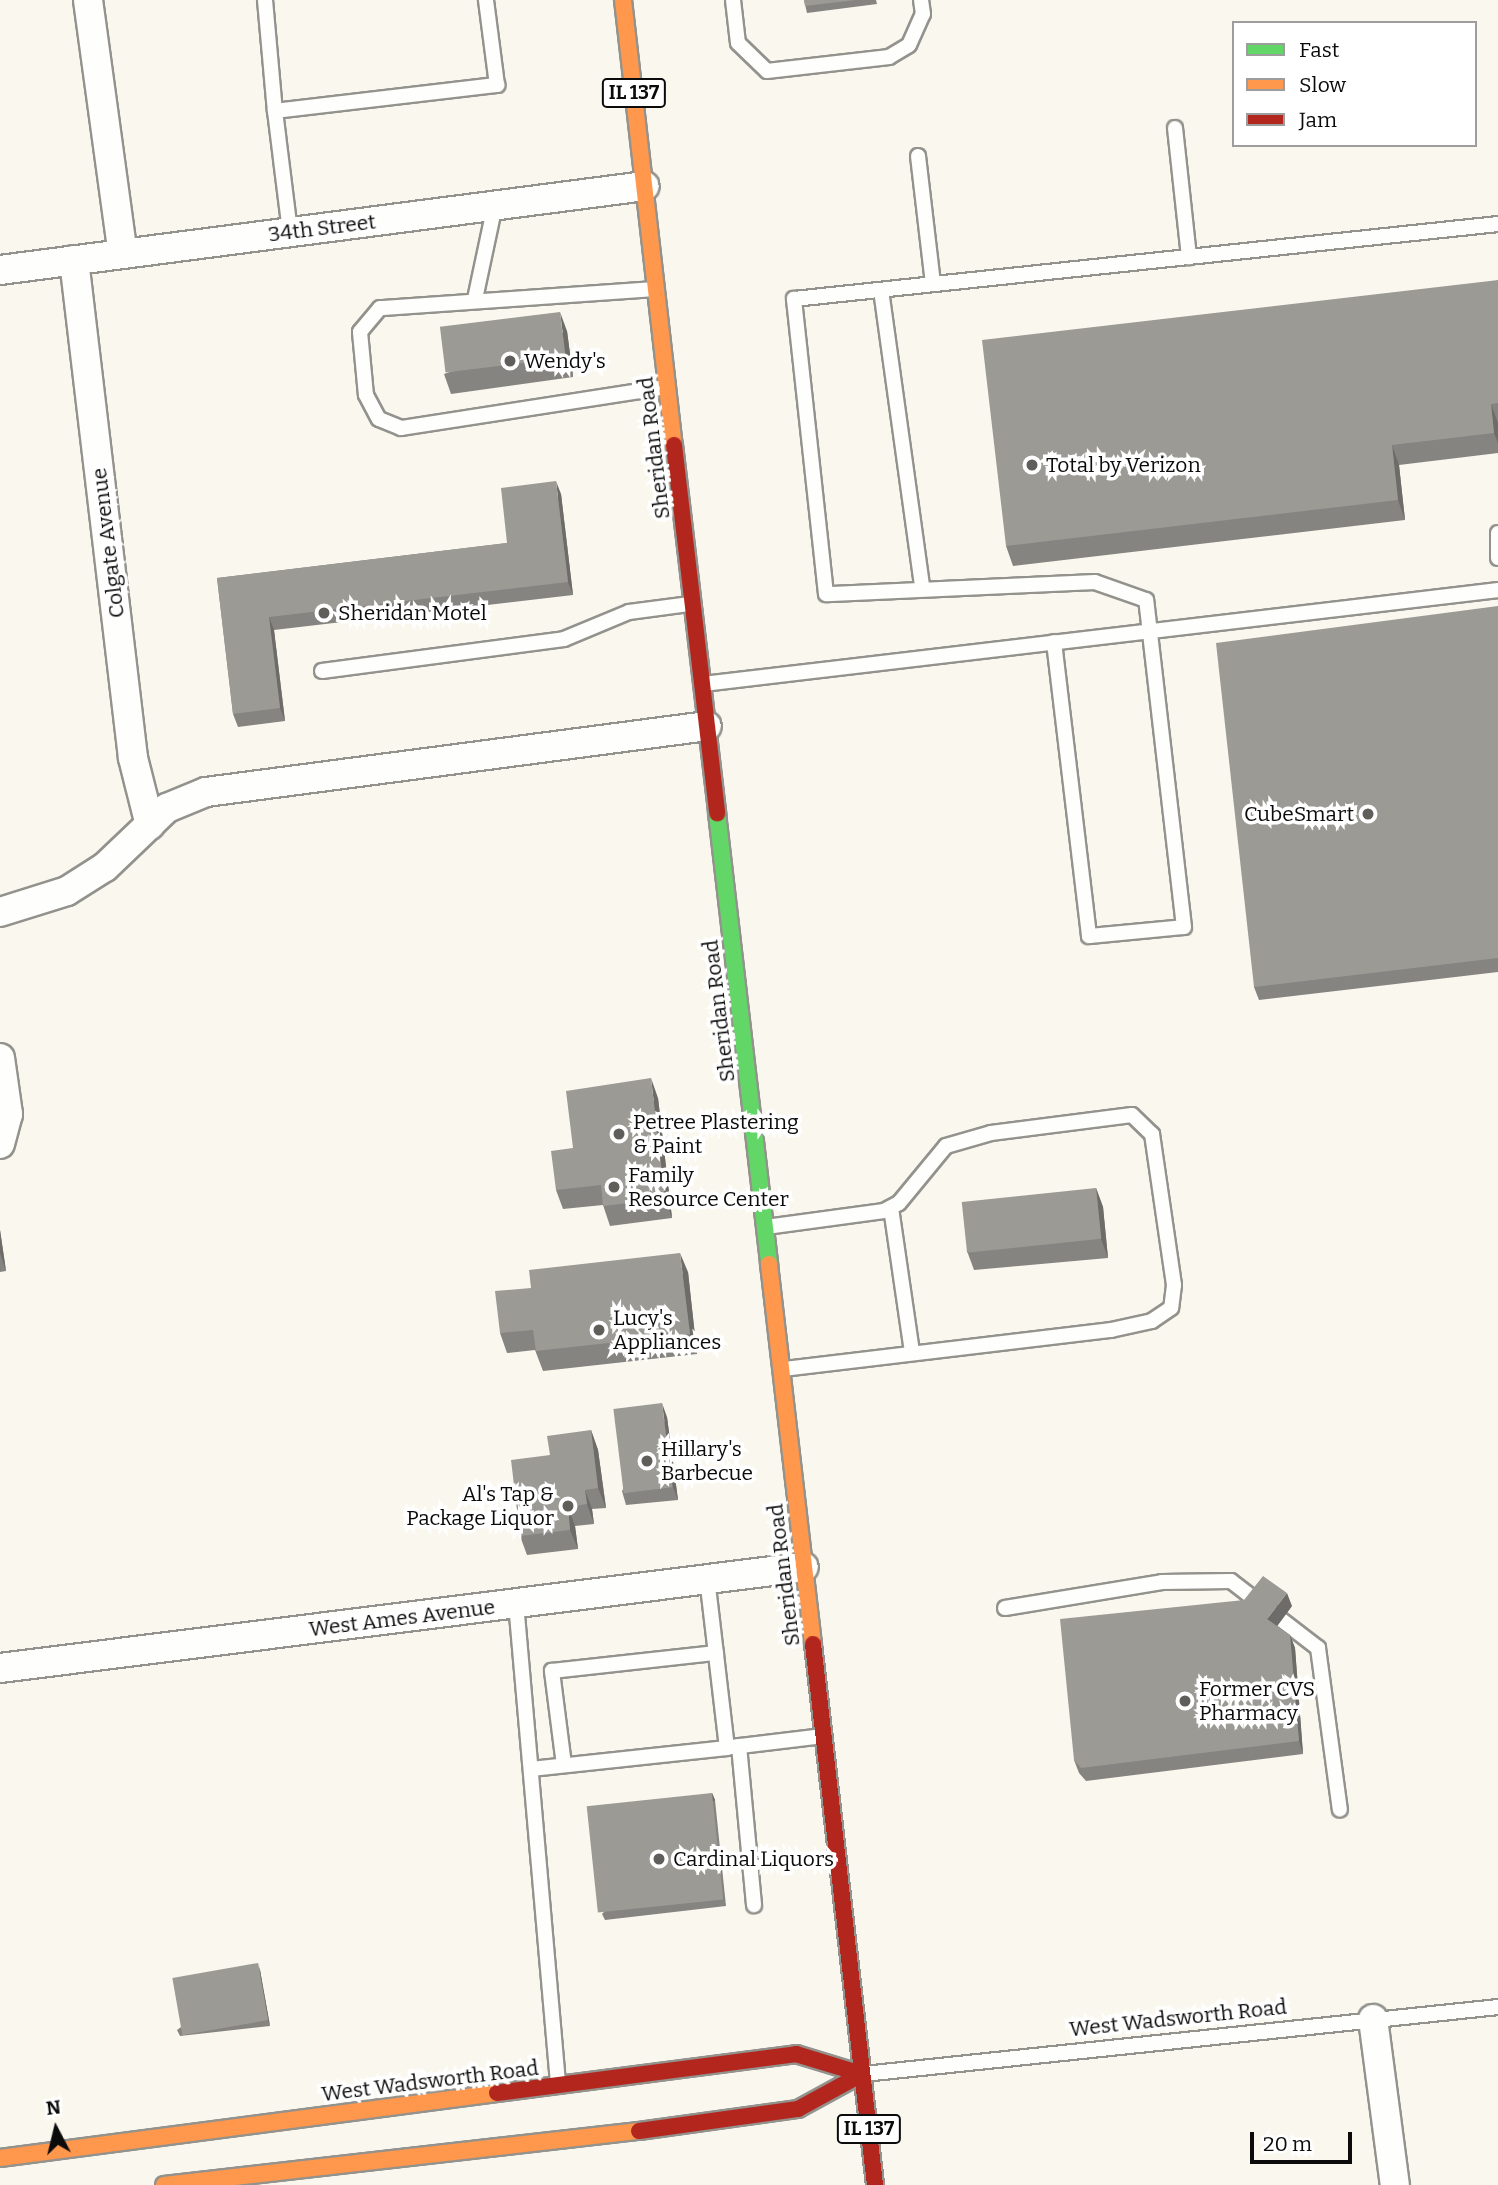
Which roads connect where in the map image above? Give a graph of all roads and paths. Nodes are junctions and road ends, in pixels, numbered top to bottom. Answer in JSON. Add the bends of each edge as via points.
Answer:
{"nodes":[{"id":1,"x":88,"y":0,"type":"edge"},
{"id":2,"x":265,"y":0,"type":"edge"},
{"id":3,"x":486,"y":0,"type":"edge"},
{"id":4,"x":624,"y":0,"type":"edge"},
{"id":5,"x":733,"y":0,"type":"edge"},
{"id":6,"x":921,"y":0,"type":"edge"},
{"id":7,"x":275,"y":110,"type":"junction"},
{"id":8,"x":1175,"y":128,"type":"dead end"},
{"id":9,"x":918,"y":156,"type":"dead end"},
{"id":10,"x":645,"y":186,"type":"junction"},
{"id":11,"x":495,"y":205,"type":"junction"},
{"id":12,"x":1498,"y":224,"type":"edge"},
{"id":13,"x":290,"y":232,"type":"junction"},
{"id":14,"x":123,"y":254,"type":"junction"},
{"id":15,"x":1189,"y":257,"type":"junction"},
{"id":16,"x":75,"y":261,"type":"junction"},
{"id":17,"x":0,"y":270,"type":"edge"},
{"id":18,"x":933,"y":284,"type":"junction"},
{"id":19,"x":657,"y":289,"type":"junction"},
{"id":20,"x":881,"y":290,"type":"junction"},
{"id":21,"x":475,"y":299,"type":"junction"},
{"id":22,"x":668,"y":387,"type":"junction"},
{"id":23,"x":1498,"y":533,"type":"edge"},
{"id":24,"x":1498,"y":558,"type":"edge"},
{"id":25,"x":922,"y":587,"type":"junction"},
{"id":26,"x":1498,"y":590,"type":"edge"},
{"id":27,"x":693,"y":604,"type":"junction"},
{"id":28,"x":1150,"y":631,"type":"junction"},
{"id":29,"x":1054,"y":642,"type":"junction"},
{"id":30,"x":322,"y":671,"type":"dead end"},
{"id":31,"x":702,"y":684,"type":"junction"},
{"id":32,"x":707,"y":726,"type":"junction"},
{"id":33,"x":150,"y":825,"type":"junction"},
{"id":34,"x":0,"y":912,"type":"edge"},
{"id":35,"x":0,"y":1058,"type":"edge"},
{"id":36,"x":0,"y":1144,"type":"edge"},
{"id":37,"x":891,"y":1208,"type":"junction"},
{"id":38,"x":765,"y":1227,"type":"junction"},
{"id":39,"x":912,"y":1352,"type":"junction"},
{"id":40,"x":781,"y":1370,"type":"junction"},
{"id":41,"x":804,"y":1567,"type":"junction"},
{"id":42,"x":707,"y":1579,"type":"junction"},
{"id":43,"x":516,"y":1603,"type":"junction"},
{"id":44,"x":1004,"y":1608,"type":"dead end"},
{"id":45,"x":716,"y":1653,"type":"junction"},
{"id":46,"x":0,"y":1668,"type":"edge"},
{"id":47,"x":824,"y":1736,"type":"junction"},
{"id":48,"x":733,"y":1747,"type":"junction"},
{"id":49,"x":564,"y":1765,"type":"junction"},
{"id":50,"x":531,"y":1769,"type":"junction"},
{"id":51,"x":1340,"y":1810,"type":"dead end"},
{"id":52,"x":754,"y":1905,"type":"dead end"},
{"id":53,"x":1498,"y":2007,"type":"edge"},
{"id":54,"x":1373,"y":2019,"type":"junction"},
{"id":55,"x":862,"y":2074,"type":"junction"},
{"id":56,"x":558,"y":2085,"type":"junction"},
{"id":57,"x":0,"y":2158,"type":"edge"},
{"id":58,"x":164,"y":2185,"type":"edge"},
{"id":59,"x":875,"y":2185,"type":"edge"},
{"id":60,"x":1395,"y":2185,"type":"edge"}],
"edges":[{"from":1,"to":14,"type":"street"},
{"from":2,"to":7,"type":"lane"},
{"from":3,"to":7,"type":"lane","via":[[497,85]]},
{"from":4,"to":10,"type":"main road","name":"Sheridan Road","number":"IL 137"},
{"from":5,"to":6,"type":"lane","via":[[738,43],[767,71],[890,57],[909,45],[923,14]]},
{"from":7,"to":13,"type":"lane"},
{"from":8,"to":15,"type":"lane"},
{"from":9,"to":18,"type":"lane"},
{"from":10,"to":11,"type":"street","name":"34th Street"},
{"from":10,"to":19,"type":"main road","name":"Sheridan Road","number":"IL 137"},
{"from":11,"to":13,"type":"street","name":"34th Street"},
{"from":11,"to":21,"type":"lane"},
{"from":12,"to":15,"type":"lane"},
{"from":13,"to":14,"type":"street","name":"34th Street"},
{"from":14,"to":16,"type":"street","name":"34th Street"},
{"from":15,"to":18,"type":"lane"},
{"from":16,"to":17,"type":"street","name":"34th Street"},
{"from":16,"to":33,"type":"street","name":"Colgate Avenue","via":[[133,758]]},
{"from":18,"to":20,"type":"lane"},
{"from":19,"to":21,"type":"lane"},
{"from":19,"to":22,"type":"main road","name":"Sheridan Road","number":"IL 137"},
{"from":20,"to":25,"type":"lane"},
{"from":20,"to":25,"type":"lane","via":[[794,299],[827,594]]},
{"from":21,"to":22,"type":"lane","via":[[380,308],[360,332],[366,395],[379,419],[401,428]]},
{"from":22,"to":27,"type":"main road","name":"Sheridan Road","number":"IL 137"},
{"from":23,"to":24,"type":"lane"},
{"from":25,"to":28,"type":"lane","via":[[1095,582],[1146,600]]},
{"from":26,"to":28,"type":"lane"},
{"from":27,"to":30,"type":"lane","via":[[629,612],[564,639]]},
{"from":27,"to":31,"type":"main road","name":"Sheridan Road","number":"IL 137"},
{"from":28,"to":29,"type":"lane"},
{"from":28,"to":29,"type":"lane","via":[[1184,926],[1089,936]]},
{"from":29,"to":31,"type":"lane"},
{"from":31,"to":32,"type":"main road","name":"Sheridan Road","number":"IL 137"},
{"from":32,"to":33,"type":"street","via":[[206,792],[167,808]]},
{"from":32,"to":38,"type":"main road","name":"Sheridan Road","number":"IL 137"},
{"from":33,"to":34,"type":"street","via":[[106,867],[66,891]]},
{"from":35,"to":36,"type":"street","via":[[8,1114]]},
{"from":37,"to":38,"type":"lane"},
{"from":37,"to":39,"type":"lane"},
{"from":37,"to":39,"type":"lane","via":[[946,1146],[990,1133],[1132,1115],[1152,1134],[1174,1285],[1171,1308],[1152,1321],[1111,1330]]},
{"from":38,"to":40,"type":"main road","name":"Sheridan Road","number":"IL 137"},
{"from":39,"to":40,"type":"lane"},
{"from":40,"to":41,"type":"main road","name":"Sheridan Road","number":"IL 137"},
{"from":41,"to":42,"type":"street","name":"West Ames Avenue"},
{"from":41,"to":47,"type":"main road","name":"Sheridan Road","number":"IL 137"},
{"from":42,"to":43,"type":"street","name":"West Ames Avenue"},
{"from":42,"to":45,"type":"lane"},
{"from":43,"to":46,"type":"street","name":"West Ames Avenue"},
{"from":43,"to":50,"type":"lane"},
{"from":44,"to":51,"type":"lane","via":[[1163,1582],[1231,1581],[1318,1648]]},
{"from":45,"to":48,"type":"lane"},
{"from":45,"to":49,"type":"lane","via":[[552,1671]]},
{"from":47,"to":48,"type":"lane"},
{"from":47,"to":55,"type":"main road","name":"Sheridan Road","number":"IL 137"},
{"from":48,"to":49,"type":"lane"},
{"from":48,"to":52,"type":"lane"},
{"from":49,"to":50,"type":"lane"},
{"from":50,"to":56,"type":"lane"},
{"from":53,"to":54,"type":"lane","name":"West Wadsworth Road"},
{"from":54,"to":55,"type":"lane","name":"West Wadsworth Road"},
{"from":54,"to":60,"type":"street"},
{"from":55,"to":56,"type":"main road","name":"West Wadsworth Road","via":[[796,2054]]},
{"from":55,"to":58,"type":"main road","name":"West Wadsworth Road","via":[[798,2109],[371,2170]]},
{"from":55,"to":59,"type":"main road","name":"Sheridan Road","number":"IL 137"},
{"from":56,"to":57,"type":"main road","name":"West Wadsworth Road"}]}
